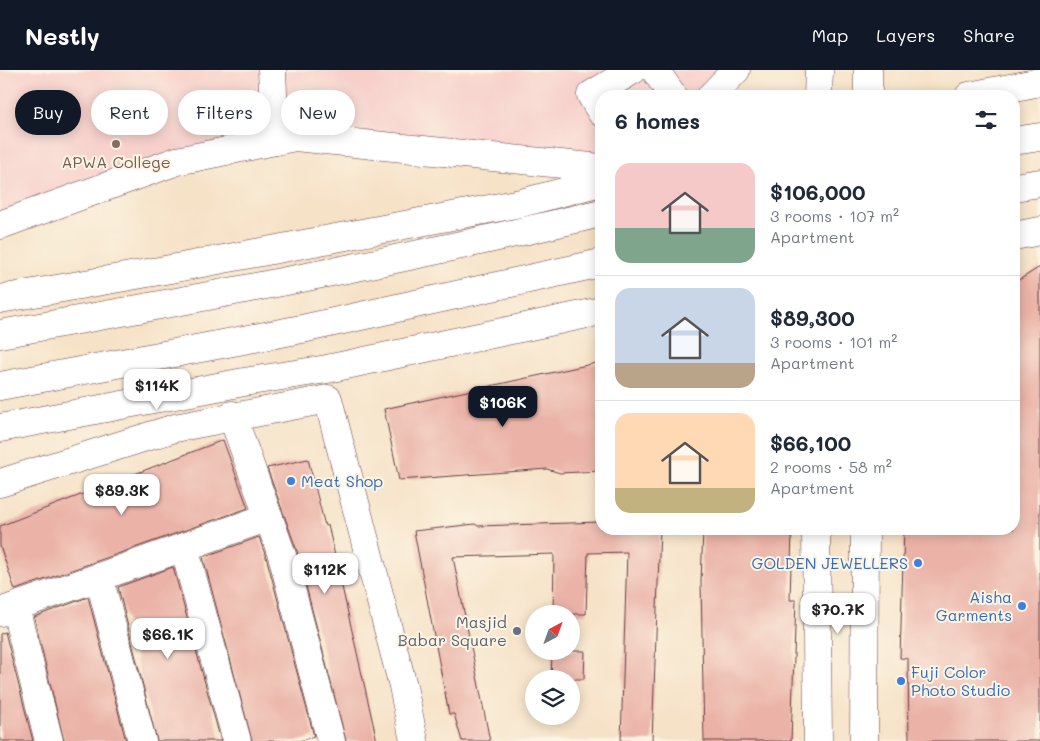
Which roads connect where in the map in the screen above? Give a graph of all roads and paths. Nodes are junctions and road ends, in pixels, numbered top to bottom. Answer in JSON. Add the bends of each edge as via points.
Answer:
{"nodes":[{"id":1,"x":272,"y":70,"type":"edge"},
{"id":2,"x":633,"y":70,"type":"edge"},
{"id":3,"x":655,"y":70,"type":"edge"},
{"id":4,"x":736,"y":70,"type":"edge"},
{"id":5,"x":819,"y":70,"type":"edge"},
{"id":6,"x":868,"y":70,"type":"edge"},
{"id":7,"x":1040,"y":82,"type":"edge"},
{"id":8,"x":599,"y":90,"type":"edge"},
{"id":9,"x":669,"y":90,"type":"edge"},
{"id":10,"x":717,"y":90,"type":"edge"},
{"id":11,"x":818,"y":90,"type":"edge"},
{"id":12,"x":868,"y":90,"type":"edge"},
{"id":13,"x":999,"y":90,"type":"edge"},
{"id":14,"x":595,"y":93,"type":"edge"},
{"id":15,"x":595,"y":102,"type":"edge"},
{"id":16,"x":1040,"y":138,"type":"edge"},
{"id":17,"x":1020,"y":140,"type":"edge"},
{"id":18,"x":275,"y":141,"type":"junction"},
{"id":19,"x":595,"y":167,"type":"edge"},
{"id":20,"x":1040,"y":183,"type":"edge"},
{"id":21,"x":595,"y":184,"type":"edge"},
{"id":22,"x":1020,"y":186,"type":"edge"},
{"id":23,"x":595,"y":214,"type":"edge"},
{"id":24,"x":0,"y":225,"type":"edge"},
{"id":25,"x":1040,"y":231,"type":"edge"},
{"id":26,"x":1020,"y":235,"type":"edge"},
{"id":27,"x":595,"y":264,"type":"edge"},
{"id":28,"x":0,"y":298,"type":"edge"},
{"id":29,"x":595,"y":312,"type":"edge"},
{"id":30,"x":0,"y":334,"type":"edge"},
{"id":31,"x":0,"y":386,"type":"edge"},
{"id":32,"x":232,"y":415,"type":"junction"},
{"id":33,"x":0,"y":428,"type":"edge"},
{"id":34,"x":0,"y":483,"type":"edge"},
{"id":35,"x":269,"y":517,"type":"junction"},
{"id":36,"x":816,"y":535,"type":"edge"},
{"id":37,"x":865,"y":535,"type":"edge"},
{"id":38,"x":184,"y":547,"type":"junction"},
{"id":39,"x":99,"y":577,"type":"junction"},
{"id":40,"x":7,"y":609,"type":"edge"},
{"id":41,"x":323,"y":738,"type":"edge"},
{"id":42,"x":49,"y":741,"type":"edge"},
{"id":43,"x":142,"y":741,"type":"edge"},
{"id":44,"x":237,"y":741,"type":"edge"},
{"id":45,"x":414,"y":741,"type":"edge"},
{"id":46,"x":818,"y":741,"type":"edge"},
{"id":47,"x":864,"y":741,"type":"edge"}],
"edges":[{"from":1,"to":18,"type":"main road"},
{"from":2,"to":8,"type":"main road"},
{"from":3,"to":9,"type":"main road"},
{"from":4,"to":10,"type":"main road"},
{"from":5,"to":11,"type":"main road"},
{"from":6,"to":12,"type":"main road"},
{"from":7,"to":13,"type":"main road"},
{"from":14,"to":15,"type":"main road","via":[[591,95]]},
{"from":16,"to":17,"type":"main road"},
{"from":18,"to":19,"type":"main road","via":[[295,137]]},
{"from":18,"to":24,"type":"main road","via":[[177,161]]},
{"from":20,"to":22,"type":"main road"},
{"from":21,"to":28,"type":"main road","via":[[520,203]]},
{"from":23,"to":30,"type":"main road","via":[[264,287]]},
{"from":25,"to":26,"type":"main road"},
{"from":27,"to":31,"type":"main road","via":[[302,329]]},
{"from":29,"to":33,"type":"main road","via":[[326,369]]},
{"from":32,"to":34,"type":"main road","via":[[175,428]]},
{"from":32,"to":35,"type":"main road"},
{"from":32,"to":45,"type":"main road","via":[[328,399],[403,686]]},
{"from":35,"to":38,"type":"main road"},
{"from":35,"to":41,"type":"main road","via":[[282,555]]},
{"from":36,"to":46,"type":"main road"},
{"from":37,"to":47,"type":"main road"},
{"from":38,"to":39,"type":"main road"},
{"from":38,"to":44,"type":"main road"},
{"from":39,"to":40,"type":"main road"},
{"from":39,"to":43,"type":"main road"},
{"from":40,"to":42,"type":"main road"}]}
